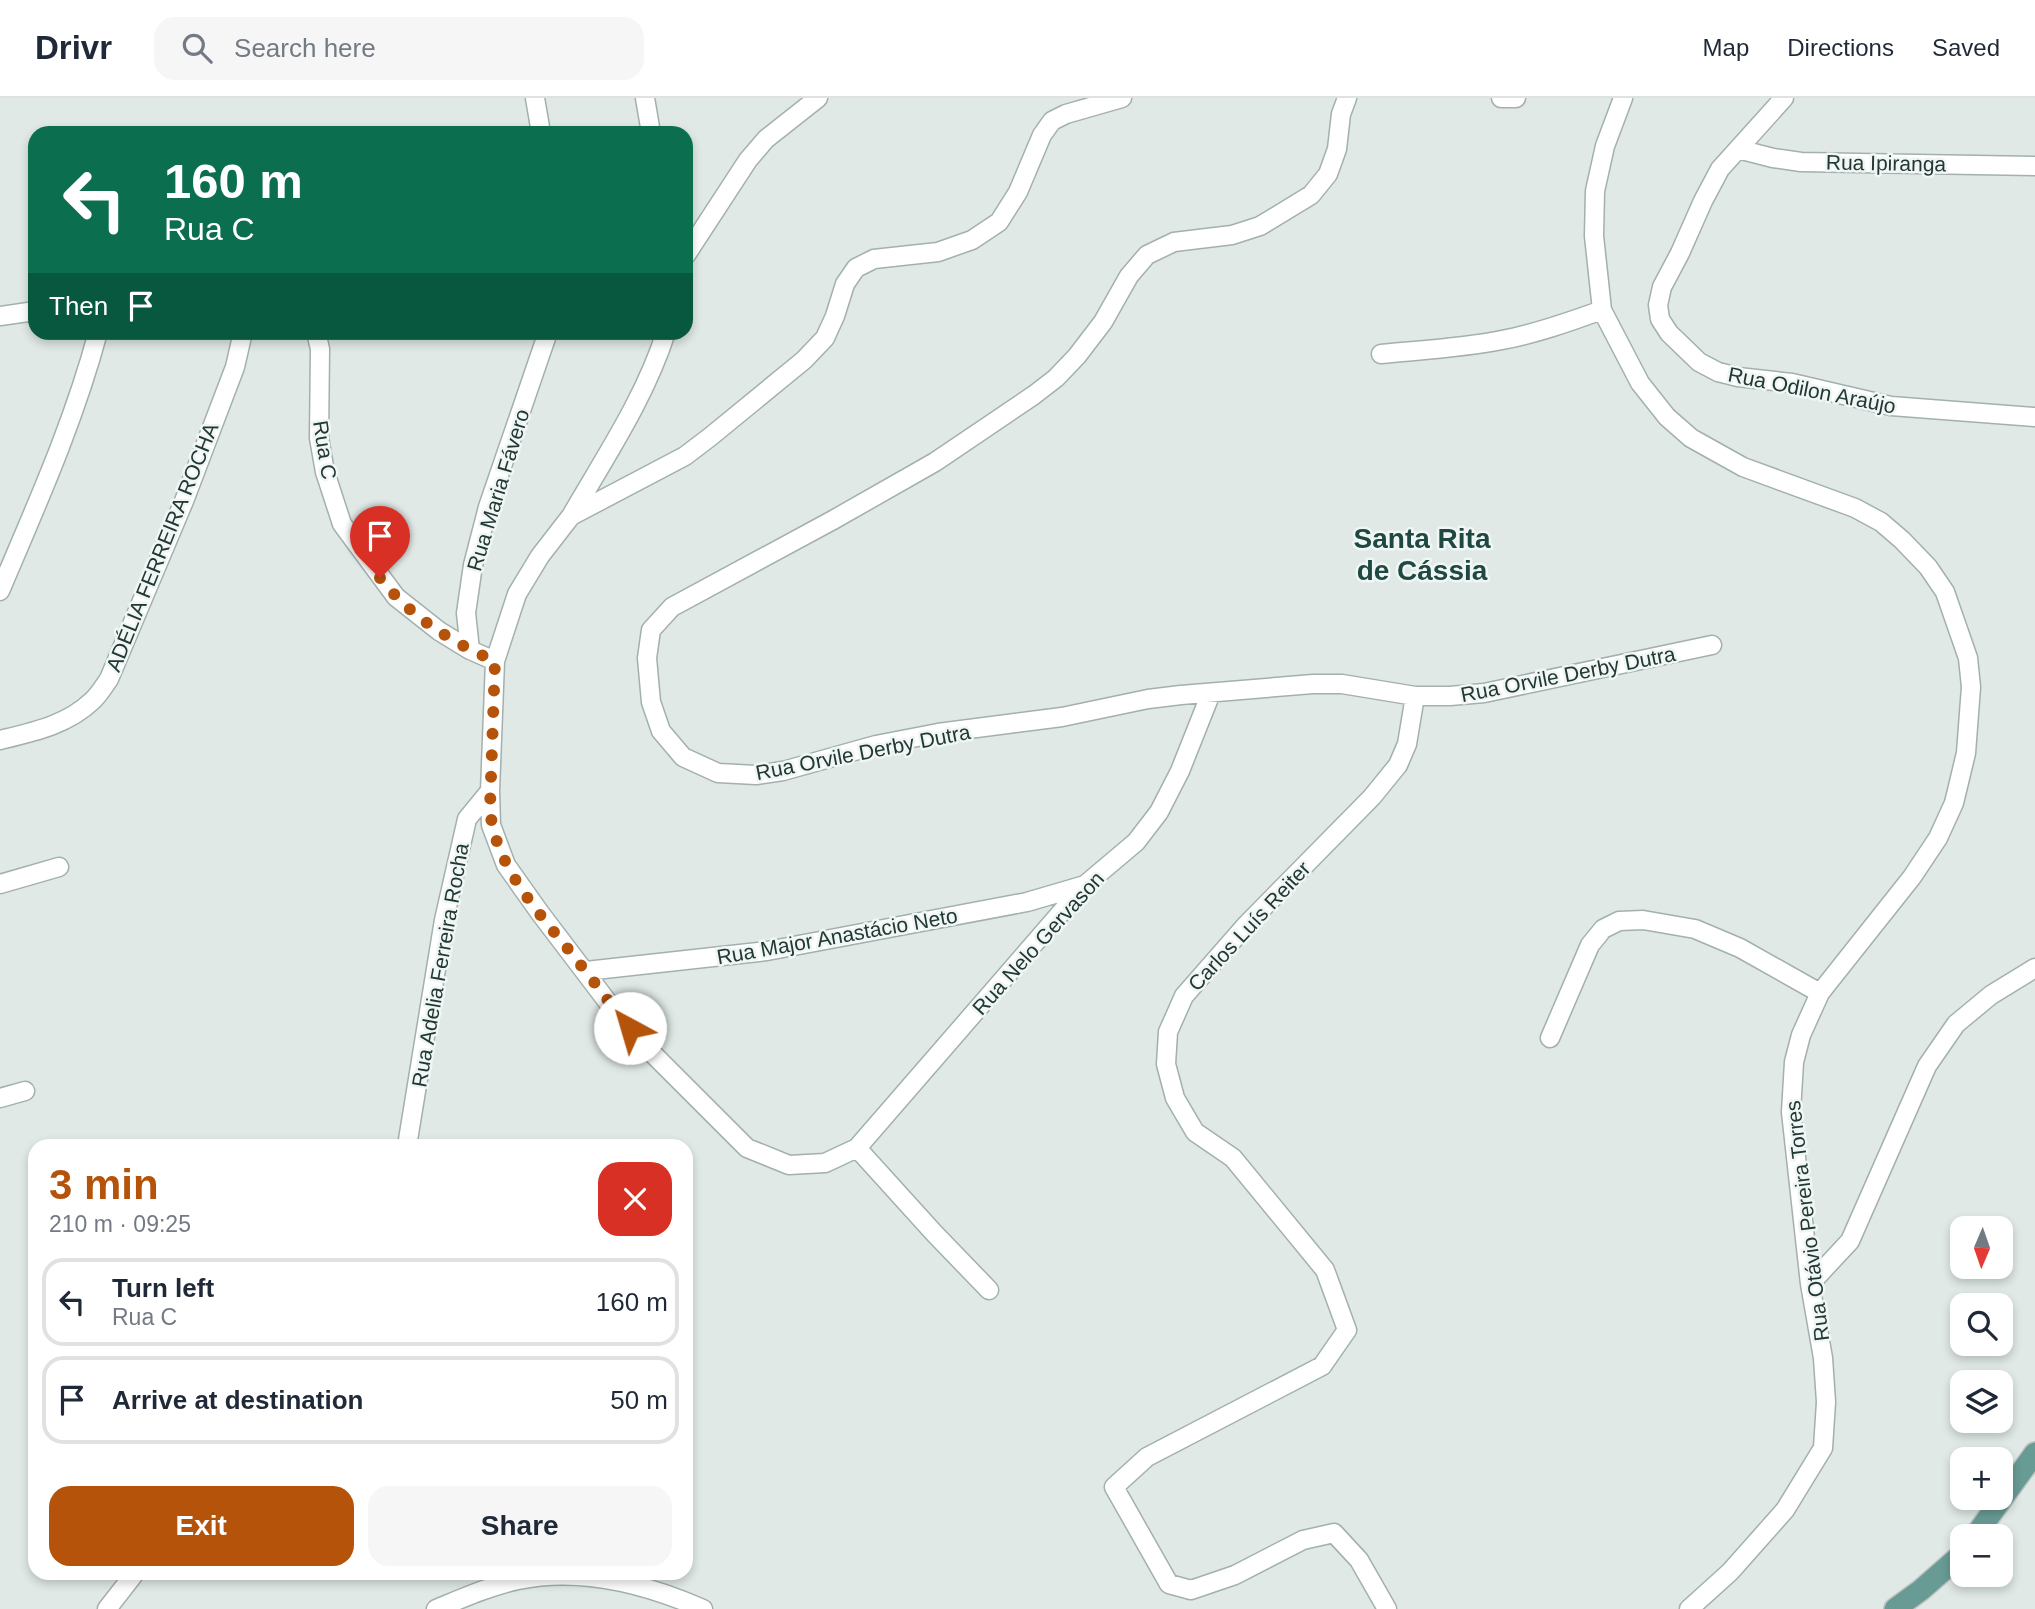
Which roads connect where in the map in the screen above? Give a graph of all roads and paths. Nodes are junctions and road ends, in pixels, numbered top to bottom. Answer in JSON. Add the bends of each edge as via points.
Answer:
{"nodes":[{"id":1,"x":536,"y":98,"type":"edge"},
{"id":2,"x":645,"y":98,"type":"edge"},
{"id":3,"x":818,"y":98,"type":"edge"},
{"id":4,"x":1122,"y":98,"type":"edge"},
{"id":5,"x":1347,"y":98,"type":"edge"},
{"id":6,"x":1501,"y":98,"type":"edge"},
{"id":7,"x":1516,"y":98,"type":"edge"},
{"id":8,"x":1623,"y":98,"type":"edge"},
{"id":9,"x":1784,"y":98,"type":"edge"},
{"id":10,"x":540,"y":126,"type":"edge"},
{"id":11,"x":650,"y":126,"type":"edge"},
{"id":12,"x":1738,"y":149,"type":"junction"},
{"id":13,"x":2035,"y":166,"type":"edge"},
{"id":14,"x":693,"y":244,"type":"edge"},
{"id":15,"x":1602,"y":310,"type":"junction"},
{"id":16,"x":28,"y":312,"type":"edge"},
{"id":17,"x":0,"y":316,"type":"edge"},
{"id":18,"x":96,"y":340,"type":"edge"},
{"id":19,"x":241,"y":340,"type":"edge"},
{"id":20,"x":318,"y":340,"type":"edge"},
{"id":21,"x":545,"y":340,"type":"edge"},
{"id":22,"x":664,"y":340,"type":"edge"},
{"id":23,"x":1381,"y":354,"type":"dead end"},
{"id":24,"x":2035,"y":417,"type":"edge"},
{"id":25,"x":571,"y":516,"type":"junction"},
{"id":26,"x":0,"y":591,"type":"edge"},
{"id":27,"x":1712,"y":645,"type":"dead end"},
{"id":28,"x":470,"y":650,"type":"junction"},
{"id":29,"x":495,"y":661,"type":"junction"},
{"id":30,"x":1210,"y":693,"type":"junction"},
{"id":31,"x":1415,"y":696,"type":"junction"},
{"id":32,"x":0,"y":740,"type":"edge"},
{"id":33,"x":490,"y":791,"type":"junction"},
{"id":34,"x":59,"y":867,"type":"dead end"},
{"id":35,"x":0,"y":884,"type":"edge"},
{"id":36,"x":1085,"y":885,"type":"junction"},
{"id":37,"x":2035,"y":968,"type":"edge"},
{"id":38,"x":586,"y":971,"type":"junction"},
{"id":39,"x":1820,"y":993,"type":"junction"},
{"id":40,"x":1550,"y":1038,"type":"dead end"},
{"id":41,"x":25,"y":1091,"type":"dead end"},
{"id":42,"x":0,"y":1098,"type":"edge"},
{"id":43,"x":408,"y":1139,"type":"edge"},
{"id":44,"x":857,"y":1148,"type":"junction"},
{"id":45,"x":1811,"y":1284,"type":"junction"},
{"id":46,"x":989,"y":1290,"type":"dead end"},
{"id":47,"x":2035,"y":1452,"type":"edge"},
{"id":48,"x":1984,"y":1524,"type":"edge"},
{"id":49,"x":1950,"y":1565,"type":"edge"},
{"id":50,"x":130,"y":1580,"type":"edge"},
{"id":51,"x":517,"y":1580,"type":"edge"},
{"id":52,"x":607,"y":1580,"type":"edge"},
{"id":53,"x":107,"y":1609,"type":"edge"},
{"id":54,"x":436,"y":1609,"type":"edge"},
{"id":55,"x":703,"y":1609,"type":"edge"},
{"id":56,"x":1387,"y":1609,"type":"edge"},
{"id":57,"x":1689,"y":1609,"type":"edge"},
{"id":58,"x":1895,"y":1609,"type":"edge"}],
"edges":[{"from":1,"to":10,"type":"street"},
{"from":2,"to":11,"type":"street"},
{"from":3,"to":14,"type":"street","via":[[766,139],[748,160]]},
{"from":4,"to":25,"type":"street","via":[[1052,121],[999,222],[972,240],[939,252],[874,259],[856,268],[845,284],[825,338],[804,360],[685,456]]},
{"from":5,"to":30,"type":"street","name":"Rua Orvile Derby Dutra","via":[[1328,174],[1311,195],[1260,226],[1232,235],[1174,242],[1147,255],[1129,276],[1103,323],[1056,378],[935,462],[672,607],[651,630],[647,658],[651,702],[661,731],[683,757],[718,773],[783,771],[938,733]]},
{"from":6,"to":7,"type":"street"},
{"from":8,"to":15,"type":"street","name":"Rua Otávio Pereira Torres","via":[[1595,191],[1594,236]]},
{"from":9,"to":12,"type":"street","name":"Rua Odilon Araújo"},
{"from":12,"to":13,"type":"street","name":"Rua Ipiranga","via":[[1801,162]]},
{"from":12,"to":24,"type":"street","name":"Rua Odilon Araújo","via":[[1720,169],[1703,201],[1658,305],[1669,333],[1699,362],[1738,377],[1792,383],[1891,406]]},
{"from":15,"to":23,"type":"street","via":[[1503,340]]},
{"from":15,"to":39,"type":"street","name":"Rua Otávio Pereira Torres","via":[[1640,383],[1691,438],[1743,467],[1855,508],[1902,540],[1945,592],[1968,658],[1971,687],[1966,753],[1954,803],[1912,877]]},
{"from":16,"to":17,"type":"street"},
{"from":18,"to":26,"type":"street","via":[[65,438]]},
{"from":19,"to":32,"type":"street","name":"ADÉLIA FERREIRA ROCHA","via":[[184,501],[109,679],[73,716]]},
{"from":20,"to":28,"type":"street","name":"Rua C","via":[[319,438],[342,524],[396,597]]},
{"from":21,"to":28,"type":"street","name":"Rua Maria Fávero","via":[[473,565],[466,613]]},
{"from":22,"to":25,"type":"street","via":[[643,389]]},
{"from":25,"to":29,"type":"street","via":[[517,594]]},
{"from":27,"to":31,"type":"street","name":"Rua Orvile Derby Dutra","via":[[1484,693]]},
{"from":28,"to":29,"type":"street","name":"Rua C"},
{"from":29,"to":33,"type":"street"},
{"from":30,"to":31,"type":"street","name":"Rua Orvile Derby Dutra","via":[[1332,684]]},
{"from":30,"to":36,"type":"street","name":"Rua Nelo Gervason","via":[[1159,812],[1136,842]]},
{"from":31,"to":56,"type":"street","name":"Carlos Luís Reiter","via":[[1407,744],[1398,765],[1184,996],[1168,1032],[1166,1064],[1175,1098],[1195,1132],[1233,1158],[1325,1270],[1347,1330],[1322,1366],[1147,1457],[1114,1487],[1169,1584],[1191,1590],[1236,1575],[1303,1540],[1334,1533],[1359,1560]]},
{"from":33,"to":38,"type":"street","via":[[491,825],[506,865]]},
{"from":33,"to":43,"type":"street","name":"Rua Adelia Ferreira Rocha","via":[[467,819],[444,920]]},
{"from":34,"to":35,"type":"street"},
{"from":36,"to":38,"type":"street","name":"Rua Major Anastácio Neto","via":[[1027,902],[767,950]]},
{"from":36,"to":44,"type":"street","name":"Rua Nelo Gervason"},
{"from":37,"to":45,"type":"street","via":[[1956,1024],[1927,1066],[1850,1241]]},
{"from":38,"to":44,"type":"street","name":"Rua Nelo Gervason","via":[[646,1047],[747,1148],[789,1165],[825,1163]]},
{"from":39,"to":40,"type":"street","via":[[1740,948],[1695,929],[1643,920],[1619,921],[1603,929],[1590,945]]},
{"from":39,"to":45,"type":"street","name":"Rua Otávio Pereira Torres","via":[[1794,1062],[1791,1112]]},
{"from":41,"to":42,"type":"street"},
{"from":44,"to":46,"type":"street"},
{"from":45,"to":57,"type":"street","name":"Rua Otávio Pereira Torres","via":[[1823,1358],[1823,1448],[1785,1510],[1730,1572]]},
{"from":47,"to":48,"type":"main road"},
{"from":49,"to":58,"type":"main road"},
{"from":50,"to":53,"type":"street"},
{"from":51,"to":54,"type":"street"},
{"from":52,"to":55,"type":"street","via":[[671,1595]]}]}
